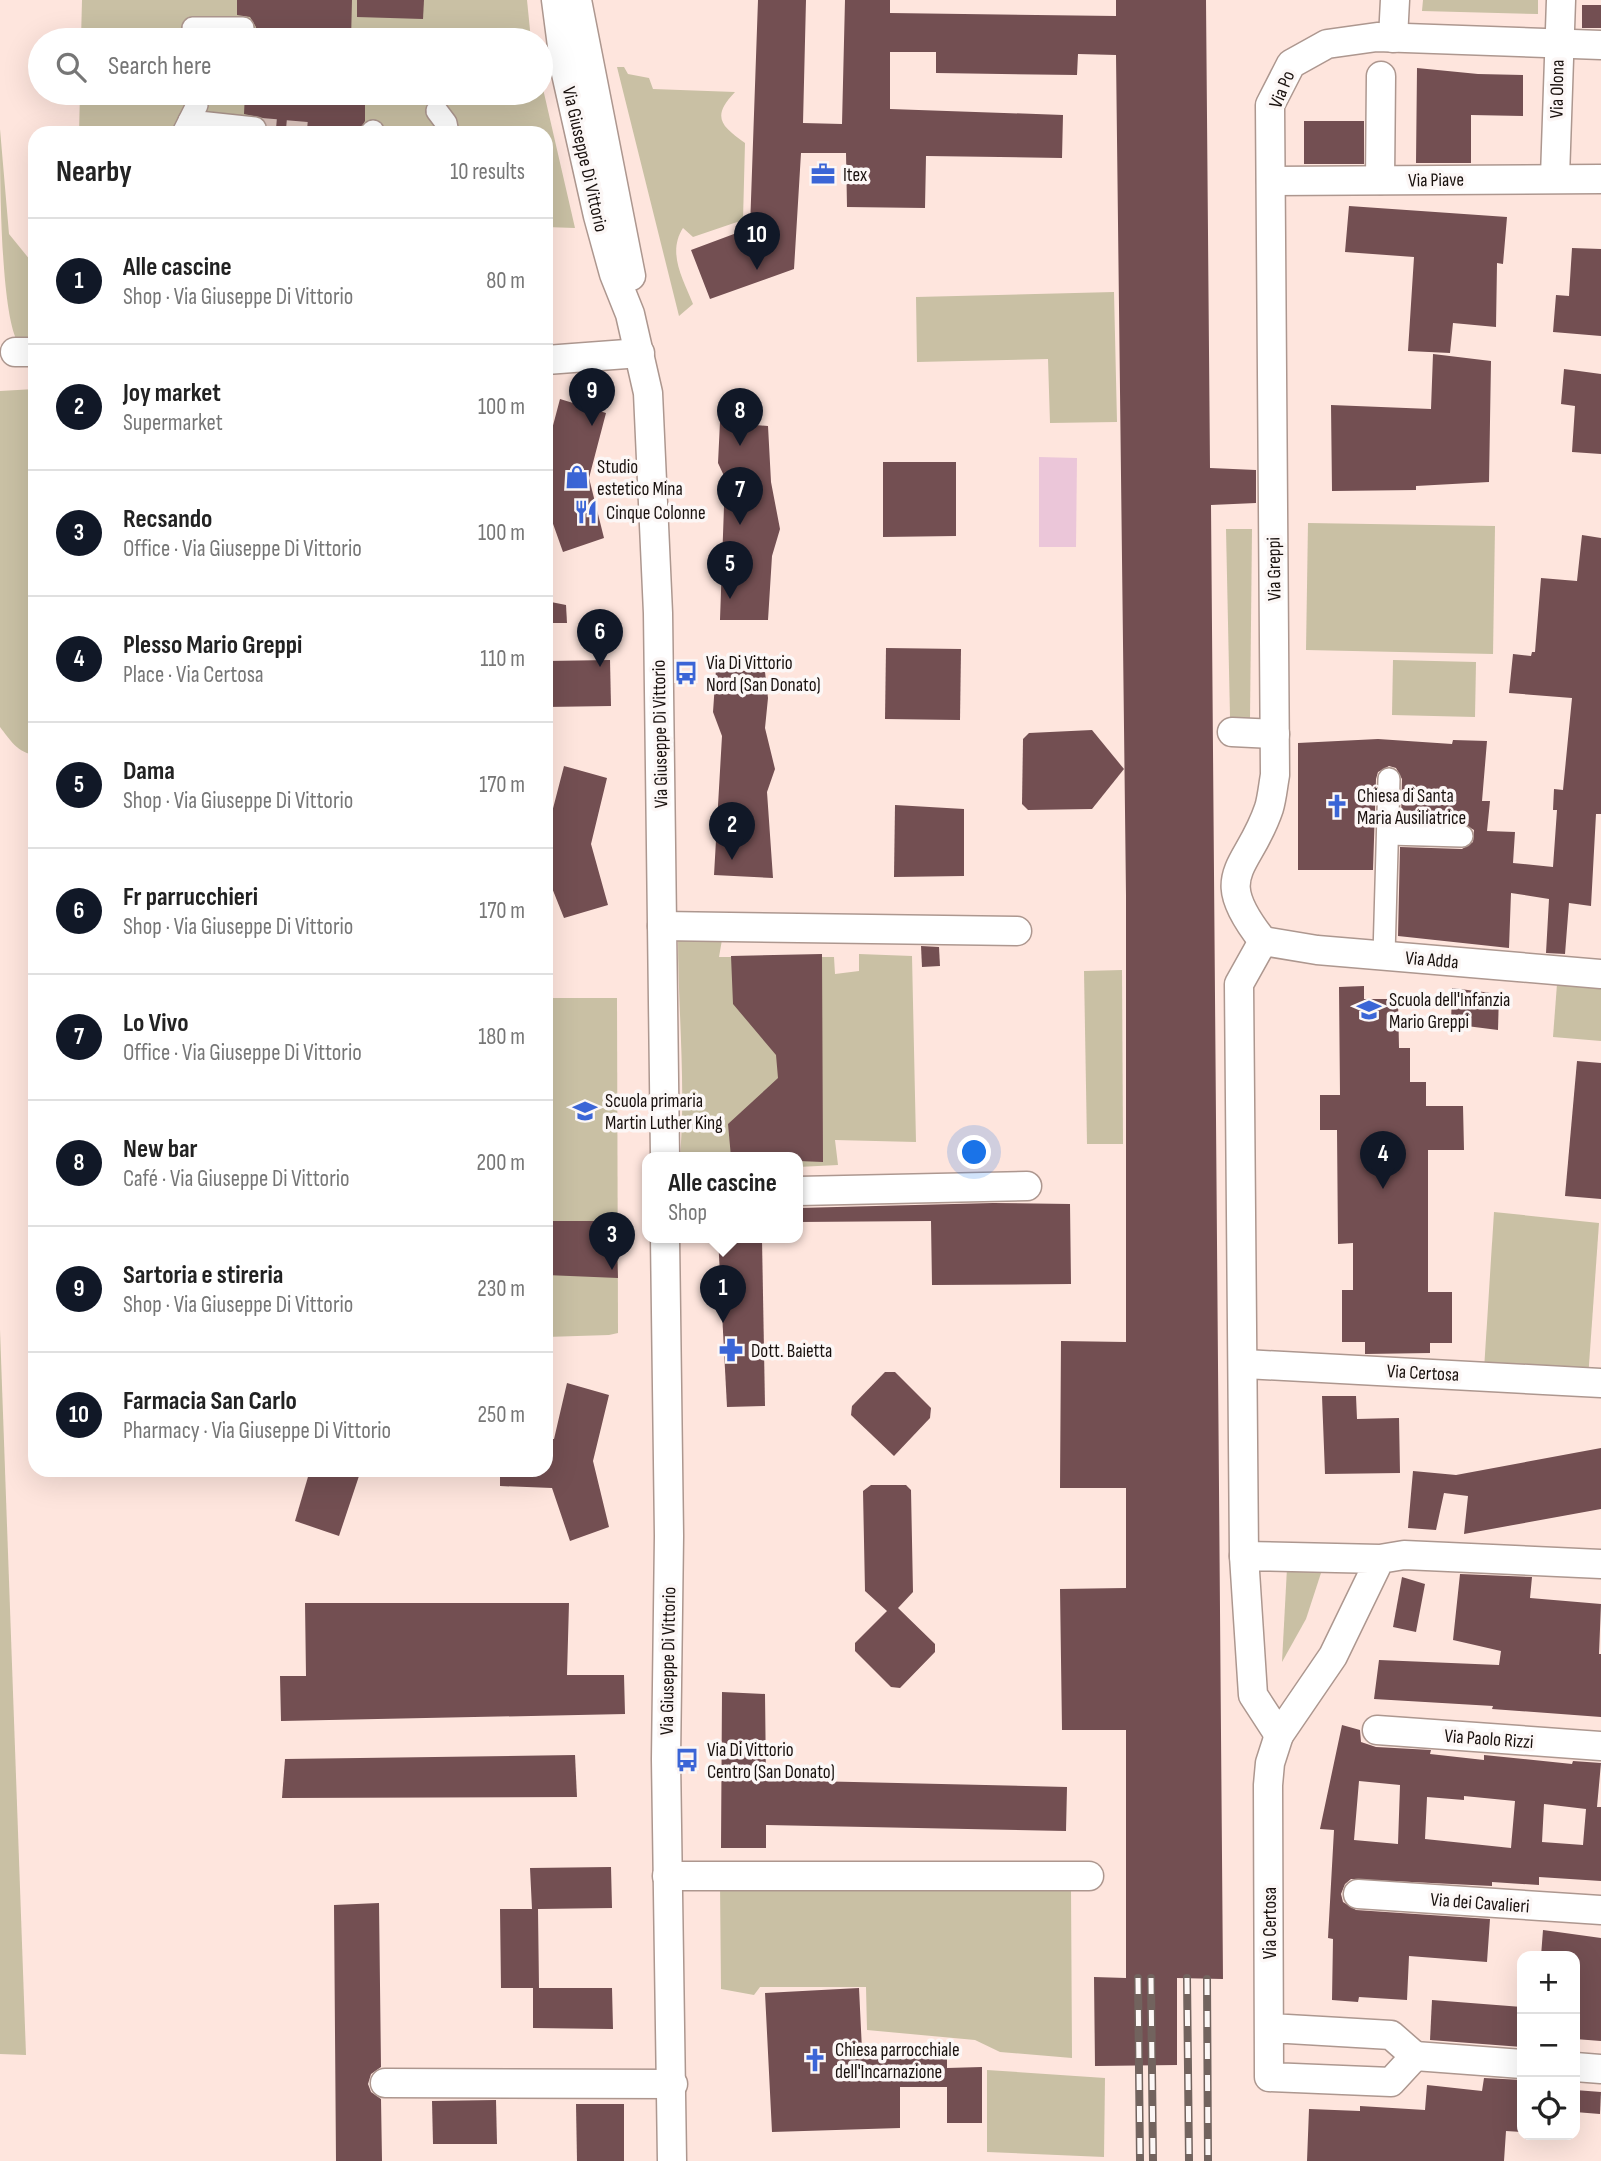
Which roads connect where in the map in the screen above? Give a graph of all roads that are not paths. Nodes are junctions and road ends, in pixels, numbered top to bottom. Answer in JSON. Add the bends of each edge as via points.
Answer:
{"nodes":[{"id":1,"x":556,"y":0,"type":"edge"},
{"id":2,"x":578,"y":0,"type":"edge"},
{"id":3,"x":1395,"y":0,"type":"edge"},
{"id":4,"x":1560,"y":0,"type":"edge"},
{"id":5,"x":193,"y":28,"type":"edge"},
{"id":6,"x":243,"y":28,"type":"dead end"},
{"id":7,"x":1393,"y":38,"type":"junction"},
{"id":8,"x":1558,"y":44,"type":"junction"},
{"id":9,"x":1601,"y":45,"type":"edge"},
{"id":10,"x":1381,"y":76,"type":"dead end"},
{"id":11,"x":197,"y":105,"type":"edge"},
{"id":12,"x":437,"y":111,"type":"dead end"},
{"id":13,"x":186,"y":126,"type":"edge"},
{"id":14,"x":446,"y":126,"type":"edge"},
{"id":15,"x":1555,"y":177,"type":"junction"},
{"id":16,"x":1601,"y":179,"type":"edge"},
{"id":17,"x":1380,"y":180,"type":"junction"},
{"id":18,"x":1271,"y":181,"type":"junction"},
{"id":19,"x":630,"y":314,"type":"junction"},
{"id":20,"x":640,"y":353,"type":"junction"},
{"id":21,"x":553,"y":359,"type":"edge"},
{"id":22,"x":1233,"y":732,"type":"dead end"},
{"id":23,"x":1275,"y":734,"type":"junction"},
{"id":24,"x":1389,"y":779,"type":"dead end"},
{"id":25,"x":1388,"y":834,"type":"junction"},
{"id":26,"x":1462,"y":836,"type":"dead end"},
{"id":27,"x":662,"y":926,"type":"junction"},
{"id":28,"x":1017,"y":931,"type":"dead end"},
{"id":29,"x":1263,"y":941,"type":"junction"},
{"id":30,"x":1384,"y":955,"type":"junction"},
{"id":31,"x":1601,"y":974,"type":"edge"},
{"id":32,"x":665,"y":1152,"type":"edge"},
{"id":33,"x":1027,"y":1186,"type":"dead end"},
{"id":34,"x":803,"y":1191,"type":"edge"},
{"id":35,"x":665,"y":1243,"type":"edge"},
{"id":36,"x":1245,"y":1364,"type":"junction"},
{"id":37,"x":1601,"y":1383,"type":"edge"},
{"id":38,"x":1244,"y":1556,"type":"junction"},
{"id":39,"x":1380,"y":1559,"type":"junction"},
{"id":40,"x":1601,"y":1564,"type":"edge"},
{"id":41,"x":1377,"y":1730,"type":"dead end"},
{"id":42,"x":1279,"y":1735,"type":"junction"},
{"id":43,"x":1601,"y":1746,"type":"edge"},
{"id":44,"x":667,"y":1876,"type":"junction"},
{"id":45,"x":1089,"y":1876,"type":"dead end"},
{"id":46,"x":1358,"y":1894,"type":"dead end"},
{"id":47,"x":1601,"y":1910,"type":"edge"},
{"id":48,"x":1270,"y":2028,"type":"junction"},
{"id":49,"x":1415,"y":2056,"type":"junction"},
{"id":50,"x":1517,"y":2064,"type":"edge"},
{"id":51,"x":1580,"y":2067,"type":"edge"},
{"id":52,"x":1601,"y":2069,"type":"edge"},
{"id":53,"x":385,"y":2083,"type":"dead end"},
{"id":54,"x":673,"y":2084,"type":"junction"},
{"id":55,"x":673,"y":2161,"type":"edge"}],
"edges":[{"from":1,"to":19,"type":"street","name":"Via Giuseppe Di Vittorio","via":[[565,69],[598,216]]},
{"from":2,"to":19,"type":"street","name":"Via Giuseppe Di Vittorio","via":[[631,270]]},
{"from":3,"to":7,"type":"street"},
{"from":4,"to":8,"type":"street","name":"Via Olona"},
{"from":5,"to":6,"type":"street"},
{"from":7,"to":8,"type":"street","name":"Via Po"},
{"from":7,"to":18,"type":"street","name":"Via Po","via":[[1327,44],[1291,64],[1270,105]]},
{"from":8,"to":9,"type":"street","name":"Via Po"},
{"from":8,"to":15,"type":"street","name":"Via Olona"},
{"from":10,"to":17,"type":"street"},
{"from":11,"to":13,"type":"street"},
{"from":12,"to":14,"type":"street"},
{"from":15,"to":16,"type":"street","name":"Via Piave"},
{"from":15,"to":17,"type":"street","name":"Via Piave"},
{"from":17,"to":18,"type":"street","name":"Via Piave"},
{"from":18,"to":23,"type":"street","name":"Via Greppi"},
{"from":19,"to":20,"type":"street","name":"Via Giuseppe Di Vittorio"},
{"from":20,"to":21,"type":"street"},
{"from":20,"to":27,"type":"street","name":"Via Giuseppe Di Vittorio","via":[[649,393],[657,586]]},
{"from":22,"to":23,"type":"street"},
{"from":23,"to":29,"type":"street","name":"Via Greppi","via":[[1269,808],[1239,863],[1235,897]]},
{"from":24,"to":25,"type":"street"},
{"from":25,"to":26,"type":"street"},
{"from":25,"to":30,"type":"street"},
{"from":27,"to":28,"type":"street"},
{"from":27,"to":32,"type":"street","name":"Via Giuseppe Di Vittorio"},
{"from":29,"to":30,"type":"street","name":"Via Adda"},
{"from":29,"to":36,"type":"street","via":[[1239,984]]},
{"from":30,"to":31,"type":"street","name":"Via Adda"},
{"from":33,"to":34,"type":"street"},
{"from":35,"to":44,"type":"street","name":"Via Giuseppe Di Vittorio"},
{"from":36,"to":37,"type":"street","name":"Via Certosa"},
{"from":36,"to":38,"type":"street"},
{"from":38,"to":39,"type":"street"},
{"from":38,"to":42,"type":"street","via":[[1253,1695]]},
{"from":39,"to":40,"type":"street","via":[[1404,1555]]},
{"from":39,"to":42,"type":"street","name":"Via Certosa","via":[[1333,1656]]},
{"from":41,"to":43,"type":"street","name":"Via Paolo Rizzi"},
{"from":42,"to":48,"type":"street","name":"Via Certosa","via":[[1268,1785]]},
{"from":44,"to":45,"type":"street"},
{"from":44,"to":54,"type":"street","name":"Via Giuseppe Di Vittorio"},
{"from":46,"to":47,"type":"street","name":"Via dei Cavalieri"},
{"from":48,"to":49,"type":"street","via":[[1391,2035]]},
{"from":48,"to":49,"type":"street","name":"Via Certosa","via":[[1269,2077],[1391,2082]]},
{"from":49,"to":50,"type":"street"},
{"from":51,"to":52,"type":"street"},
{"from":53,"to":54,"type":"street"},
{"from":54,"to":55,"type":"street","name":"Via Giuseppe Di Vittorio"}]}
